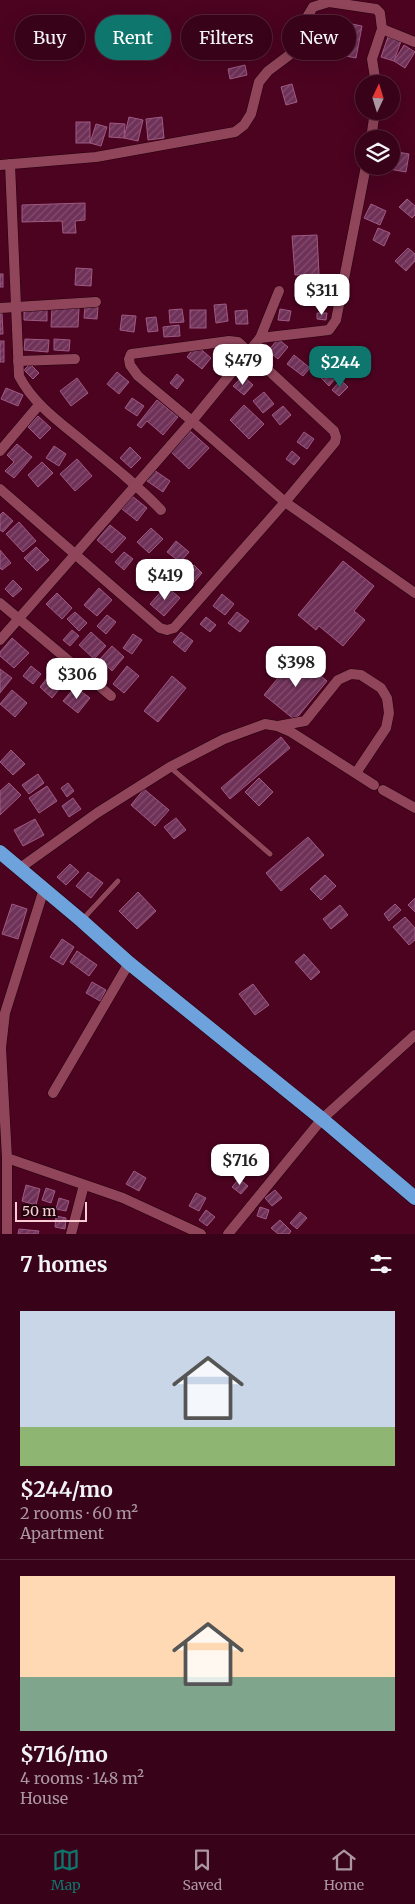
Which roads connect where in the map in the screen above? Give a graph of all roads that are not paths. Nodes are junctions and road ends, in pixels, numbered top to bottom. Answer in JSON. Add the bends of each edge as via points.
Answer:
{"nodes":[{"id":1,"x":382,"y":29,"type":"junction"},
{"id":2,"x":415,"y":42,"type":"edge"},
{"id":3,"x":375,"y":75,"type":"edge"},
{"id":4,"x":5,"y":165,"type":"edge"},
{"id":5,"x":364,"y":175,"type":"edge"},
{"id":6,"x":280,"y":291,"type":"dead end"},
{"id":7,"x":96,"y":302,"type":"dead end"},
{"id":8,"x":0,"y":308,"type":"edge"},
{"id":9,"x":17,"y":308,"type":"junction"},
{"id":10,"x":260,"y":338,"type":"junction"},
{"id":11,"x":248,"y":352,"type":"junction"},
{"id":12,"x":76,"y":359,"type":"dead end"},
{"id":13,"x":18,"y":361,"type":"junction"},
{"id":14,"x":39,"y":405,"type":"junction"},
{"id":15,"x":192,"y":421,"type":"junction"},
{"id":16,"x":0,"y":451,"type":"edge"},
{"id":17,"x":136,"y":484,"type":"junction"},
{"id":18,"x":0,"y":490,"type":"edge"},
{"id":19,"x":285,"y":502,"type":"junction"},
{"id":20,"x":161,"y":510,"type":"dead end"},
{"id":21,"x":75,"y":554,"type":"junction"},
{"id":22,"x":415,"y":593,"type":"edge"},
{"id":23,"x":0,"y":603,"type":"edge"},
{"id":24,"x":18,"y":620,"type":"junction"},
{"id":25,"x":0,"y":640,"type":"edge"},
{"id":26,"x":111,"y":696,"type":"dead end"},
{"id":27,"x":277,"y":726,"type":"junction"},
{"id":28,"x":170,"y":767,"type":"junction"},
{"id":29,"x":356,"y":773,"type":"junction"},
{"id":30,"x":415,"y":808,"type":"edge"},
{"id":31,"x":0,"y":852,"type":"edge"},
{"id":32,"x":270,"y":854,"type":"dead end"},
{"id":33,"x":20,"y":868,"type":"junction"},
{"id":34,"x":118,"y":881,"type":"dead end"},
{"id":35,"x":44,"y":889,"type":"junction"},
{"id":36,"x":82,"y":921,"type":"junction"},
{"id":37,"x":129,"y":963,"type":"junction"},
{"id":38,"x":415,"y":1035,"type":"edge"},
{"id":39,"x":53,"y":1093,"type":"dead end"},
{"id":40,"x":322,"y":1119,"type":"junction"},
{"id":41,"x":3,"y":1129,"type":"edge"},
{"id":42,"x":7,"y":1158,"type":"junction"},
{"id":43,"x":84,"y":1185,"type":"junction"},
{"id":44,"x":415,"y":1198,"type":"edge"},
{"id":45,"x":4,"y":1199,"type":"edge"},
{"id":46,"x":7,"y":1234,"type":"edge"},
{"id":47,"x":71,"y":1234,"type":"edge"},
{"id":48,"x":200,"y":1234,"type":"edge"},
{"id":49,"x":228,"y":1234,"type":"edge"}],
"edges":[{"from":1,"to":2,"type":"street"},
{"from":1,"to":3,"type":"street","via":[[372,59]]},
{"from":1,"to":4,"type":"street","via":[[380,13],[376,9],[329,2],[314,7],[307,17],[300,43],[259,82],[251,114],[235,132],[96,157]]},
{"from":4,"to":9,"type":"street"},
{"from":5,"to":10,"type":"street","via":[[333,326],[329,330]]},
{"from":6,"to":10,"type":"street"},
{"from":7,"to":9,"type":"street"},
{"from":8,"to":9,"type":"street"},
{"from":9,"to":13,"type":"street"},
{"from":10,"to":11,"type":"street"},
{"from":11,"to":15,"type":"street"},
{"from":11,"to":15,"type":"street","via":[[238,342],[229,341],[131,354],[130,365],[138,376]]},
{"from":11,"to":19,"type":"street","via":[[336,436]]},
{"from":12,"to":13,"type":"street"},
{"from":13,"to":14,"type":"street","via":[[19,376]]},
{"from":14,"to":16,"type":"street"},
{"from":14,"to":17,"type":"street"},
{"from":15,"to":17,"type":"street"},
{"from":15,"to":19,"type":"street"},
{"from":17,"to":20,"type":"street"},
{"from":17,"to":21,"type":"street"},
{"from":18,"to":21,"type":"street"},
{"from":19,"to":21,"type":"street","via":[[174,628],[167,630],[160,628]]},
{"from":19,"to":22,"type":"street"},
{"from":21,"to":24,"type":"street"},
{"from":23,"to":24,"type":"street"},
{"from":24,"to":25,"type":"street"},
{"from":24,"to":26,"type":"street"},
{"from":27,"to":28,"type":"street","via":[[265,724],[224,739]]},
{"from":27,"to":29,"type":"street"},
{"from":27,"to":29,"type":"street","via":[[305,721],[338,680],[351,674],[361,675],[381,688],[387,698],[389,713],[386,728]]},
{"from":28,"to":32,"type":"lane"},
{"from":28,"to":33,"type":"street","via":[[97,813]]},
{"from":29,"to":30,"type":"street"},
{"from":31,"to":33,"type":"highway"},
{"from":33,"to":35,"type":"highway"},
{"from":34,"to":36,"type":"lane"},
{"from":35,"to":36,"type":"highway"},
{"from":35,"to":41,"type":"street","via":[[5,1013],[1,1048]]},
{"from":36,"to":37,"type":"highway"},
{"from":37,"to":39,"type":"street"},
{"from":37,"to":40,"type":"highway"},
{"from":38,"to":40,"type":"street"},
{"from":40,"to":44,"type":"highway"},
{"from":40,"to":49,"type":"street"},
{"from":41,"to":42,"type":"street"},
{"from":42,"to":43,"type":"street"},
{"from":42,"to":45,"type":"street"},
{"from":43,"to":47,"type":"street"},
{"from":43,"to":48,"type":"street","via":[[124,1198]]},
{"from":45,"to":46,"type":"street"}]}
